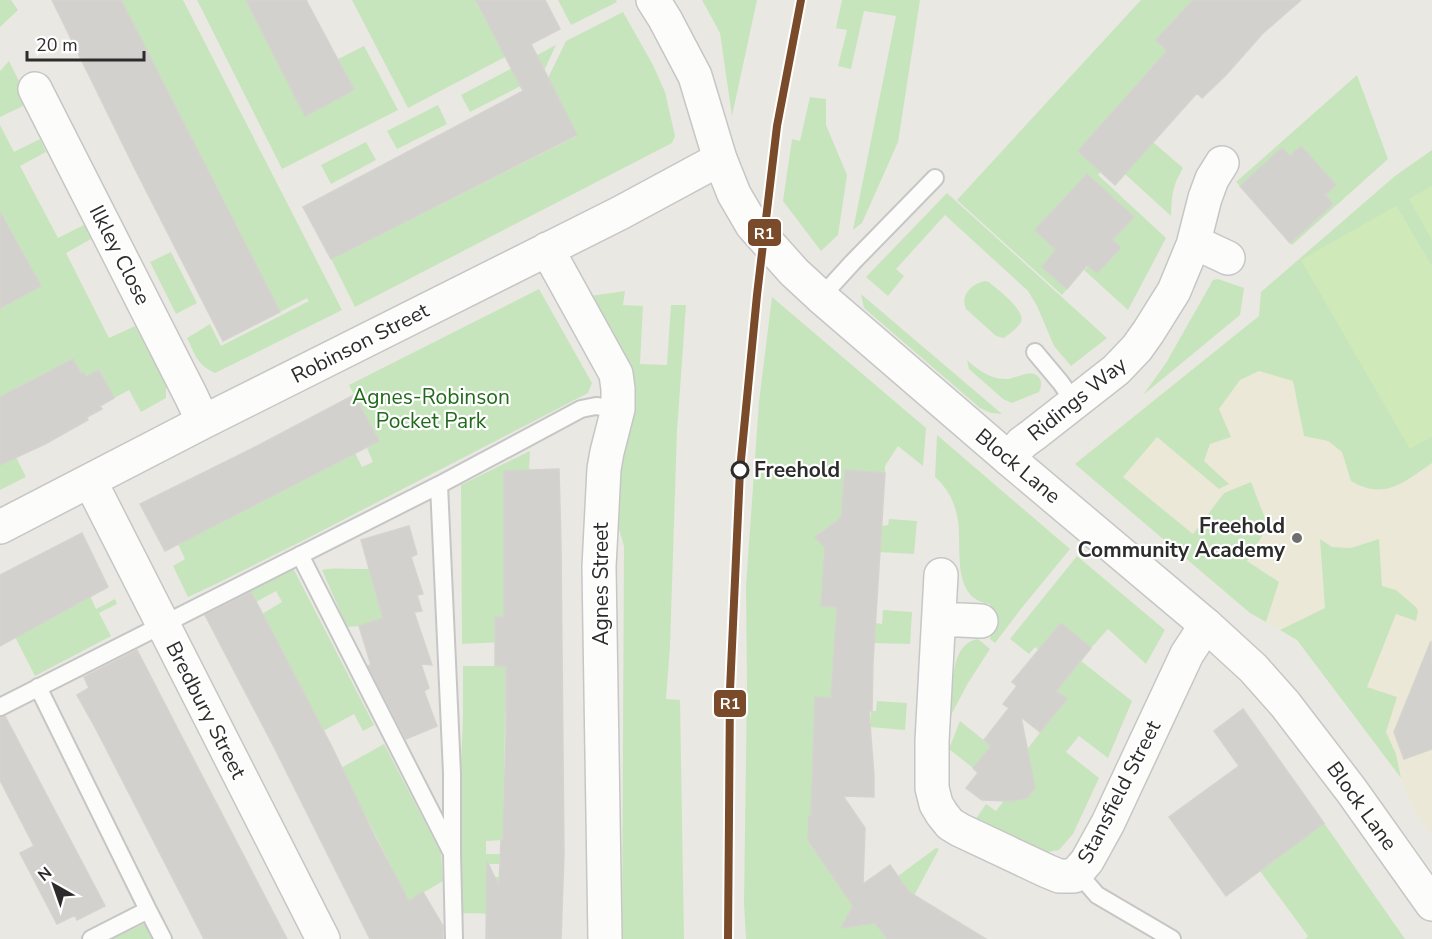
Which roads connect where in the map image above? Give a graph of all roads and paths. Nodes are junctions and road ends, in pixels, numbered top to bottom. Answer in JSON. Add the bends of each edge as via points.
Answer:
{"nodes":[{"id":1,"x":653,"y":0,"type":"edge"},
{"id":2,"x":35,"y":89,"type":"dead end"},
{"id":3,"x":720,"y":159,"type":"junction"},
{"id":4,"x":1222,"y":163,"type":"dead end"},
{"id":5,"x":935,"y":178,"type":"dead end"},
{"id":6,"x":1194,"y":242,"type":"junction"},
{"id":7,"x":547,"y":249,"type":"junction"},
{"id":8,"x":1228,"y":258,"type":"dead end"},
{"id":9,"x":821,"y":297,"type":"junction"},
{"id":10,"x":1035,"y":352,"type":"dead end"},
{"id":11,"x":1074,"y":402,"type":"junction"},
{"id":12,"x":618,"y":410,"type":"junction"},
{"id":13,"x":203,"y":422,"type":"junction"},
{"id":14,"x":1009,"y":459,"type":"junction"},
{"id":15,"x":90,"y":480,"type":"junction"},
{"id":16,"x":439,"y":485,"type":"junction"},
{"id":17,"x":0,"y":527,"type":"edge"},
{"id":18,"x":300,"y":555,"type":"junction"},
{"id":19,"x":941,"y":575,"type":"dead end"},
{"id":20,"x":939,"y":619,"type":"junction"},
{"id":21,"x":981,"y":621,"type":"dead end"},
{"id":22,"x":162,"y":624,"type":"junction"},
{"id":23,"x":1206,"y":625,"type":"junction"},
{"id":24,"x":38,"y":687,"type":"junction"},
{"id":25,"x":0,"y":706,"type":"edge"},
{"id":26,"x":452,"y":854,"type":"junction"},
{"id":27,"x":1078,"y":873,"type":"junction"},
{"id":28,"x":1432,"y":904,"type":"edge"},
{"id":29,"x":148,"y":910,"type":"junction"},
{"id":30,"x":91,"y":939,"type":"edge"},
{"id":31,"x":163,"y":939,"type":"edge"},
{"id":32,"x":323,"y":939,"type":"edge"},
{"id":33,"x":454,"y":939,"type":"edge"},
{"id":34,"x":605,"y":939,"type":"edge"},
{"id":35,"x":1172,"y":939,"type":"edge"}],
"edges":[{"from":1,"to":3,"type":"street","name":"Block Lane","via":[[695,76]]},
{"from":2,"to":13,"type":"street","name":"Ilkley Close"},
{"from":3,"to":7,"type":"street","name":"Robinson Street"},
{"from":3,"to":9,"type":"street","name":"Block Lane","via":[[752,225]]},
{"from":4,"to":6,"type":"street","name":"Ridings Way","via":[[1204,198]]},
{"from":5,"to":9,"type":"lane"},
{"from":6,"to":8,"type":"street"},
{"from":6,"to":11,"type":"street","name":"Ridings Way","via":[[1174,291],[1137,348],[1116,370]]},
{"from":7,"to":12,"type":"street","name":"Agnes Street","via":[[616,374]]},
{"from":7,"to":13,"type":"street","name":"Robinson Street"},
{"from":9,"to":14,"type":"street","name":"Block Lane"},
{"from":10,"to":11,"type":"lane"},
{"from":11,"to":14,"type":"street","name":"Ridings Way","via":[[1022,443]]},
{"from":12,"to":16,"type":"lane","via":[[596,406],[581,410]]},
{"from":12,"to":34,"type":"street","name":"Agnes Street","via":[[604,470],[599,567]]},
{"from":13,"to":15,"type":"street","name":"Robinson Street"},
{"from":14,"to":23,"type":"street","name":"Block Lane"},
{"from":15,"to":17,"type":"street","name":"Robinson Street"},
{"from":15,"to":22,"type":"street","name":"Bredbury Street"},
{"from":16,"to":18,"type":"lane"},
{"from":16,"to":26,"type":"lane"},
{"from":18,"to":22,"type":"lane"},
{"from":18,"to":26,"type":"lane"},
{"from":19,"to":20,"type":"street","name":"Stansfield Street"},
{"from":20,"to":21,"type":"street"},
{"from":20,"to":27,"type":"street","name":"Stansfield Street","via":[[932,741],[936,804],[950,824],[960,830],[1047,872],[1059,876]]},
{"from":22,"to":24,"type":"lane"},
{"from":22,"to":32,"type":"street","name":"Bredbury Street"},
{"from":23,"to":27,"type":"street","name":"Stansfield Street","via":[[1187,654],[1108,823]]},
{"from":23,"to":28,"type":"street","name":"Block Lane","via":[[1285,704]]},
{"from":24,"to":25,"type":"lane"},
{"from":24,"to":29,"type":"lane"},
{"from":26,"to":33,"type":"lane"},
{"from":27,"to":35,"type":"lane","via":[[1097,896]]},
{"from":29,"to":30,"type":"lane"},
{"from":29,"to":31,"type":"lane"}]}
